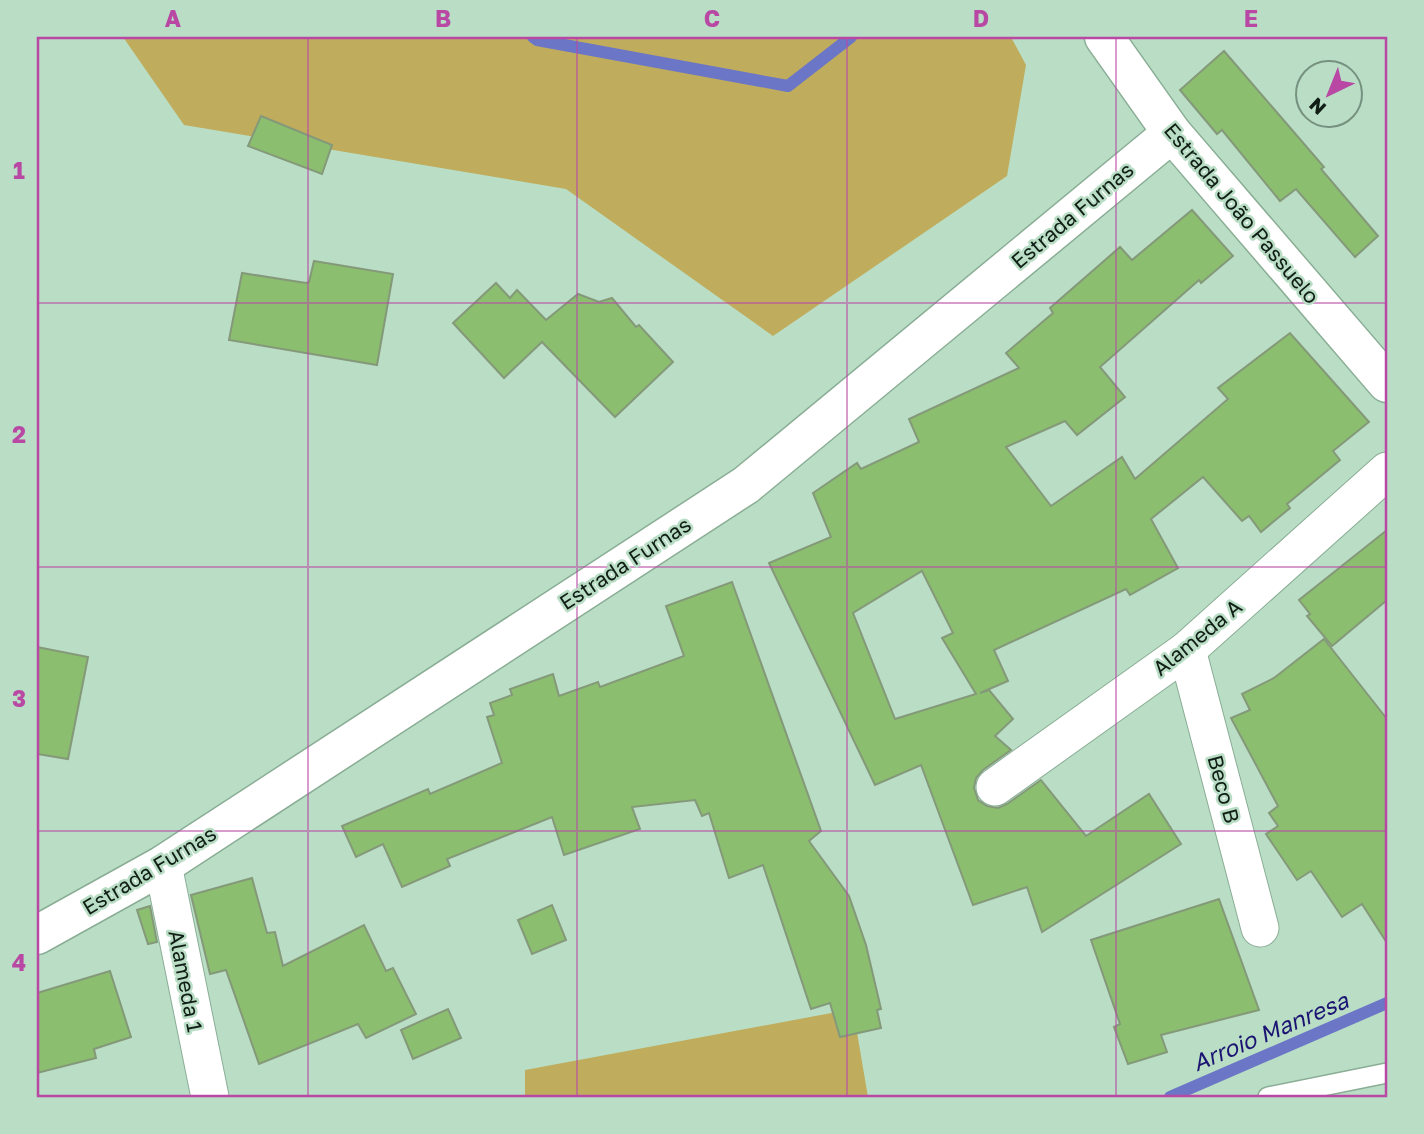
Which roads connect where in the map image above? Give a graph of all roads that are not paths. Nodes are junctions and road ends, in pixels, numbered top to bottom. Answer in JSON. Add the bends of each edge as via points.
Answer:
{"nodes":[{"id":1,"x":1104,"y":37,"type":"edge"},
{"id":2,"x":1172,"y":133,"type":"junction"},
{"id":3,"x":1387,"y":383,"type":"edge"},
{"id":4,"x":1387,"y":471,"type":"edge"},
{"id":5,"x":1187,"y":650,"type":"junction"},
{"id":6,"x":995,"y":787,"type":"dead end"},
{"id":7,"x":163,"y":865,"type":"junction"},
{"id":8,"x":1261,"y":928,"type":"dead end"},
{"id":9,"x":37,"y":935,"type":"edge"},
{"id":10,"x":1387,"y":1073,"type":"edge"},
{"id":11,"x":210,"y":1097,"type":"edge"},
{"id":12,"x":1269,"y":1097,"type":"edge"}],
"edges":[{"from":1,"to":2,"type":"street","name":"Estrada João Passuelo"},
{"from":2,"to":3,"type":"street","name":"Estrada João Passuelo"},
{"from":2,"to":7,"type":"street","name":"Estrada Furnas","via":[[746,485]]},
{"from":4,"to":5,"type":"street","name":"Alameda A"},
{"from":5,"to":6,"type":"street","name":"Alameda A"},
{"from":5,"to":8,"type":"street","name":"Beco B"},
{"from":7,"to":9,"type":"street","name":"Estrada Furnas"},
{"from":7,"to":11,"type":"street","name":"Alameda 1"},
{"from":10,"to":12,"type":"lane"}]}
